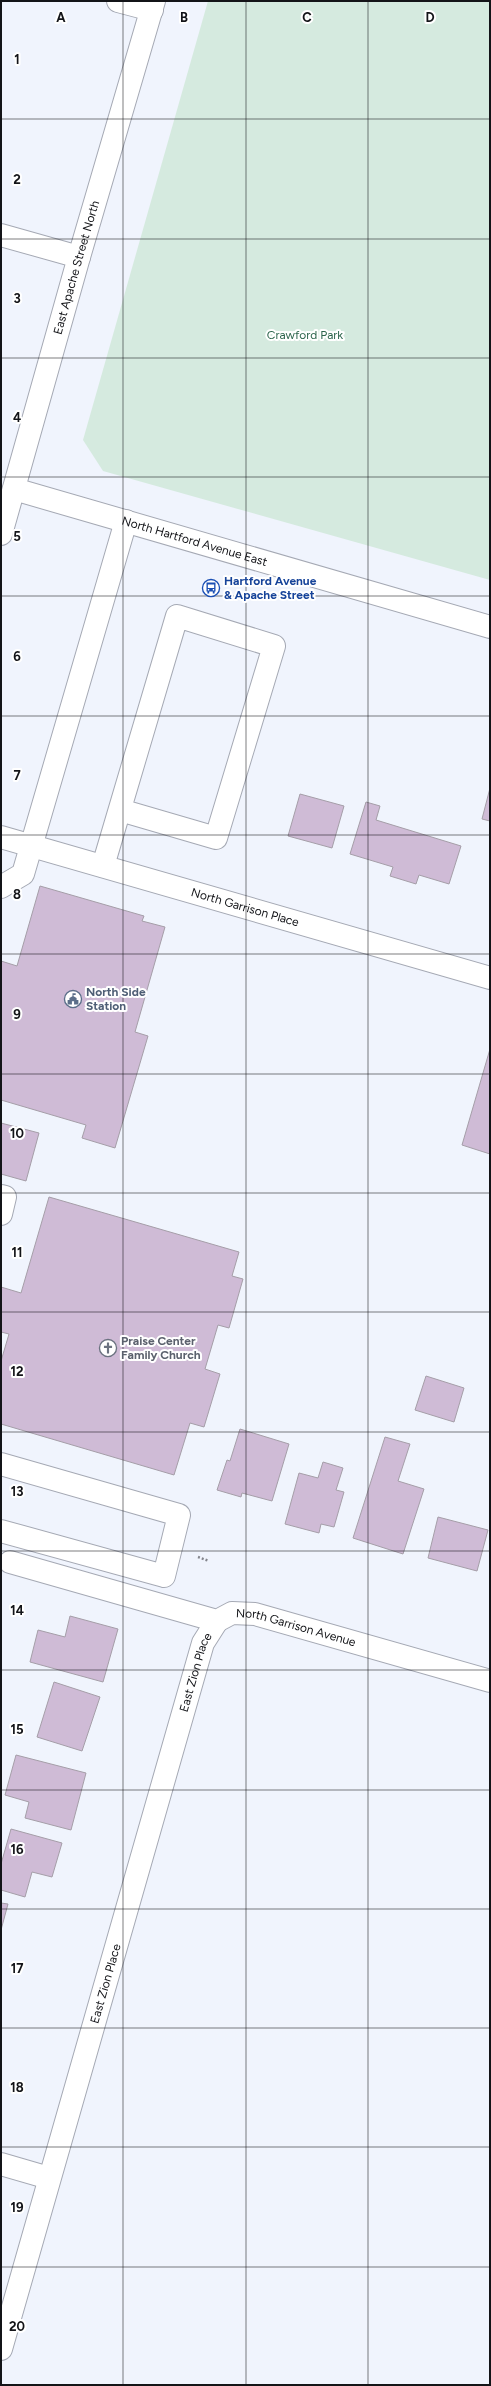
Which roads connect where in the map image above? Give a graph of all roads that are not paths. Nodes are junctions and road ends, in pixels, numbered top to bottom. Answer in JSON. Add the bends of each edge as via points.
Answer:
{"nodes":[{"id":1,"x":118,"y":1,"type":"edge"},
{"id":2,"x":153,"y":6,"type":"edge"},
{"id":3,"x":1,"y":235,"type":"edge"},
{"id":4,"x":79,"y":257,"type":"junction"},
{"id":5,"x":14,"y":489,"type":"junction"},
{"id":6,"x":126,"y":521,"type":"junction"},
{"id":7,"x":1,"y":534,"type":"edge"},
{"id":8,"x":490,"y":627,"type":"edge"},
{"id":9,"x":120,"y":810,"type":"junction"},
{"id":10,"x":1,"y":837,"type":"edge"},
{"id":11,"x":33,"y":846,"type":"junction"},
{"id":12,"x":103,"y":866,"type":"junction"},
{"id":13,"x":1,"y":887,"type":"edge"},
{"id":14,"x":490,"y":978,"type":"edge"},
{"id":15,"x":1,"y":1196,"type":"edge"},
{"id":16,"x":1,"y":1214,"type":"edge"},
{"id":17,"x":1,"y":1464,"type":"edge"},
{"id":18,"x":1,"y":1531,"type":"edge"},
{"id":19,"x":10,"y":1562,"type":"dead end"},
{"id":20,"x":217,"y":1621,"type":"junction"},
{"id":21,"x":490,"y":1681,"type":"edge"},
{"id":22,"x":1,"y":2164,"type":"edge"},
{"id":23,"x":49,"y":2178,"type":"junction"},
{"id":24,"x":1,"y":2349,"type":"edge"}],
"edges":[{"from":1,"to":2,"type":"street"},
{"from":2,"to":4,"type":"street","name":"East Apache Street North"},
{"from":3,"to":4,"type":"street"},
{"from":4,"to":5,"type":"street","name":"East Apache Street North"},
{"from":5,"to":6,"type":"street","name":"North Hartford Avenue East"},
{"from":5,"to":7,"type":"street","name":"East Apache Street North"},
{"from":6,"to":8,"type":"street","name":"North Hartford Avenue East"},
{"from":6,"to":11,"type":"street"},
{"from":9,"to":9,"type":"street","via":[[177,616],[274,646],[216,838]]},
{"from":9,"to":12,"type":"street"},
{"from":10,"to":11,"type":"street","name":"North Garrison Place"},
{"from":11,"to":12,"type":"street","name":"North Garrison Place"},
{"from":11,"to":13,"type":"street","via":[[23,874]]},
{"from":12,"to":14,"type":"street","name":"North Garrison Place"},
{"from":15,"to":16,"type":"street","via":[[5,1197]]},
{"from":17,"to":18,"type":"street","via":[[179,1514],[164,1576]]},
{"from":19,"to":20,"type":"street","name":"North Garrison Avenue"},
{"from":20,"to":21,"type":"street","name":"North Garrison Avenue","via":[[232,1613],[255,1614]]},
{"from":20,"to":23,"type":"street","name":"East Zion Place","via":[[203,1643]]},
{"from":22,"to":23,"type":"street"},
{"from":23,"to":24,"type":"street","name":"East Zion Place"}]}
